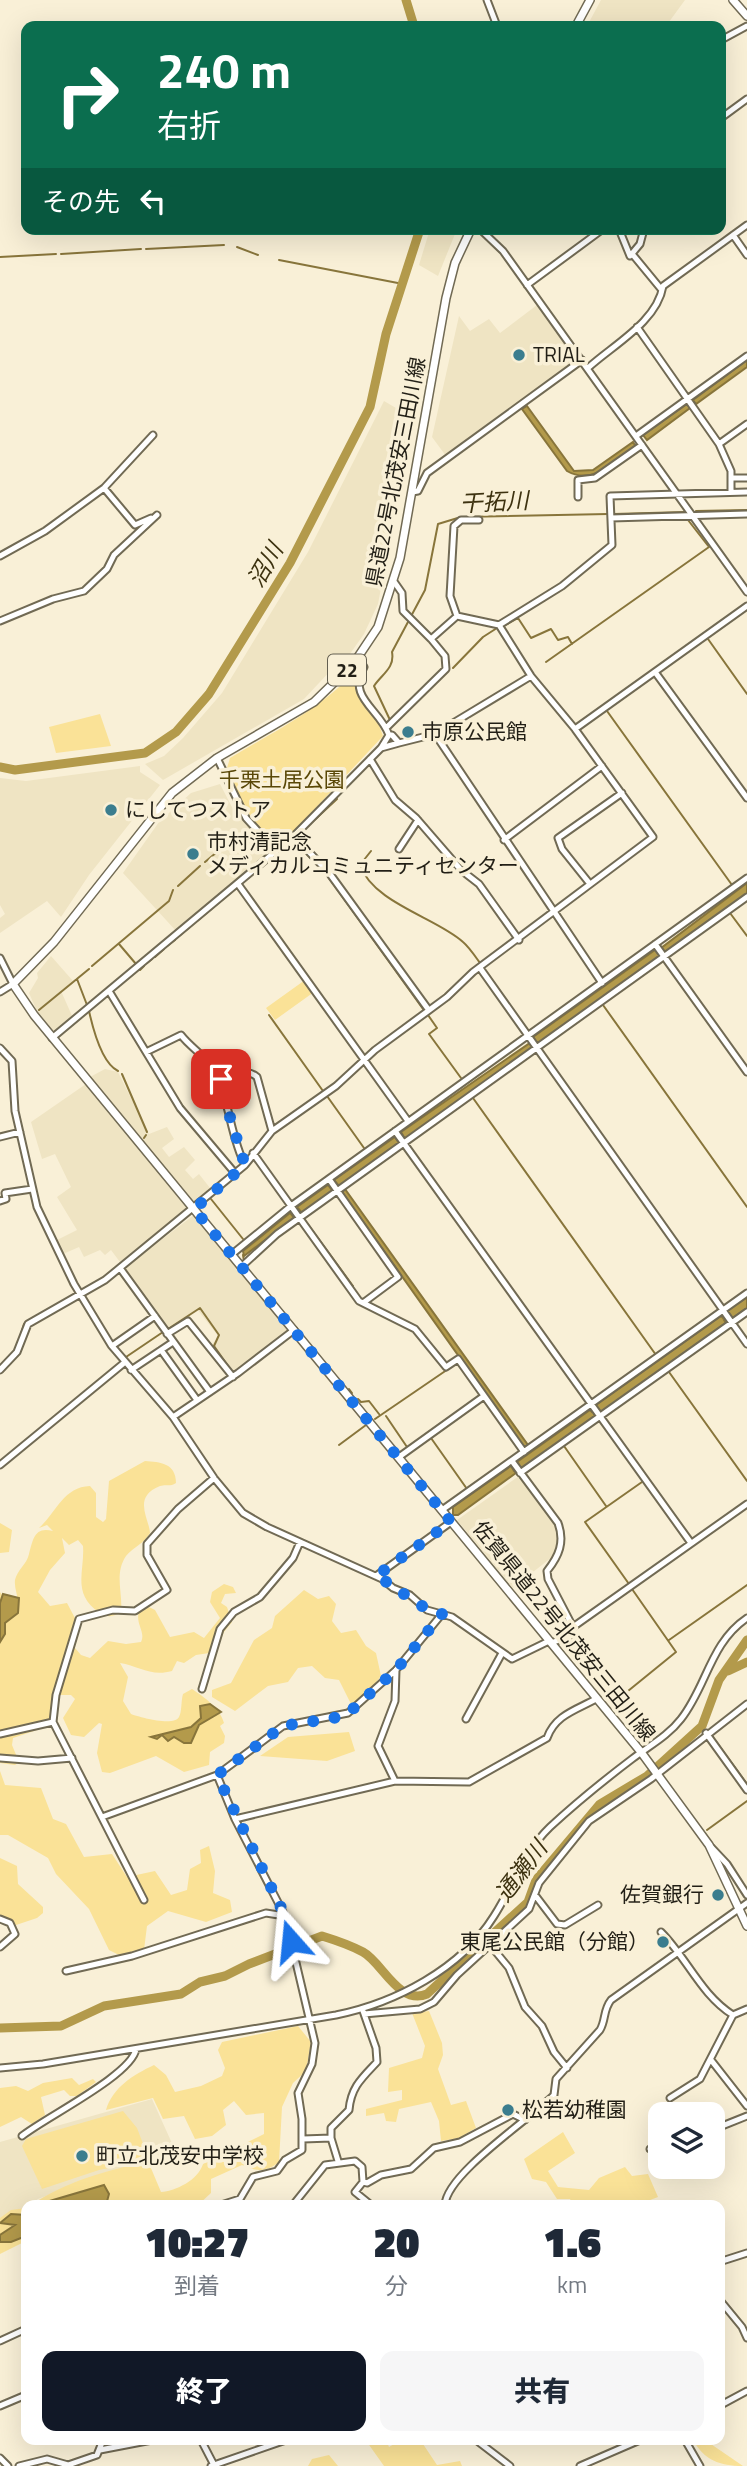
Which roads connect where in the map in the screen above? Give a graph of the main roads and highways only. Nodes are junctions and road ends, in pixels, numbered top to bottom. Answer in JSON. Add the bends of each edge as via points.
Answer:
{"nodes":[{"id":1,"x":590,"y":0,"type":"edge"},
{"id":2,"x":733,"y":0,"type":"edge"},
{"id":3,"x":747,"y":16,"type":"edge"},
{"id":4,"x":579,"y":21,"type":"edge"},
{"id":5,"x":468,"y":235,"type":"edge"},
{"id":6,"x":13,"y":984,"type":"joint"},
{"id":7,"x":747,"y":1926,"type":"edge"}],
"edges":[{"from":1,"to":4,"type":"main road"},
{"from":2,"to":3,"type":"main road"},
{"from":5,"to":6,"type":"main road","name":"県道22号北茂安三田川線","number":"22","via":[[446,298],[395,583],[378,627],[358,657],[314,702],[217,758],[172,793],[54,942]]},
{"from":6,"to":7,"type":"main road","name":"佐賀県道22号北茂安三田川線","via":[[52,1038],[641,1752],[709,1845]]}]}
